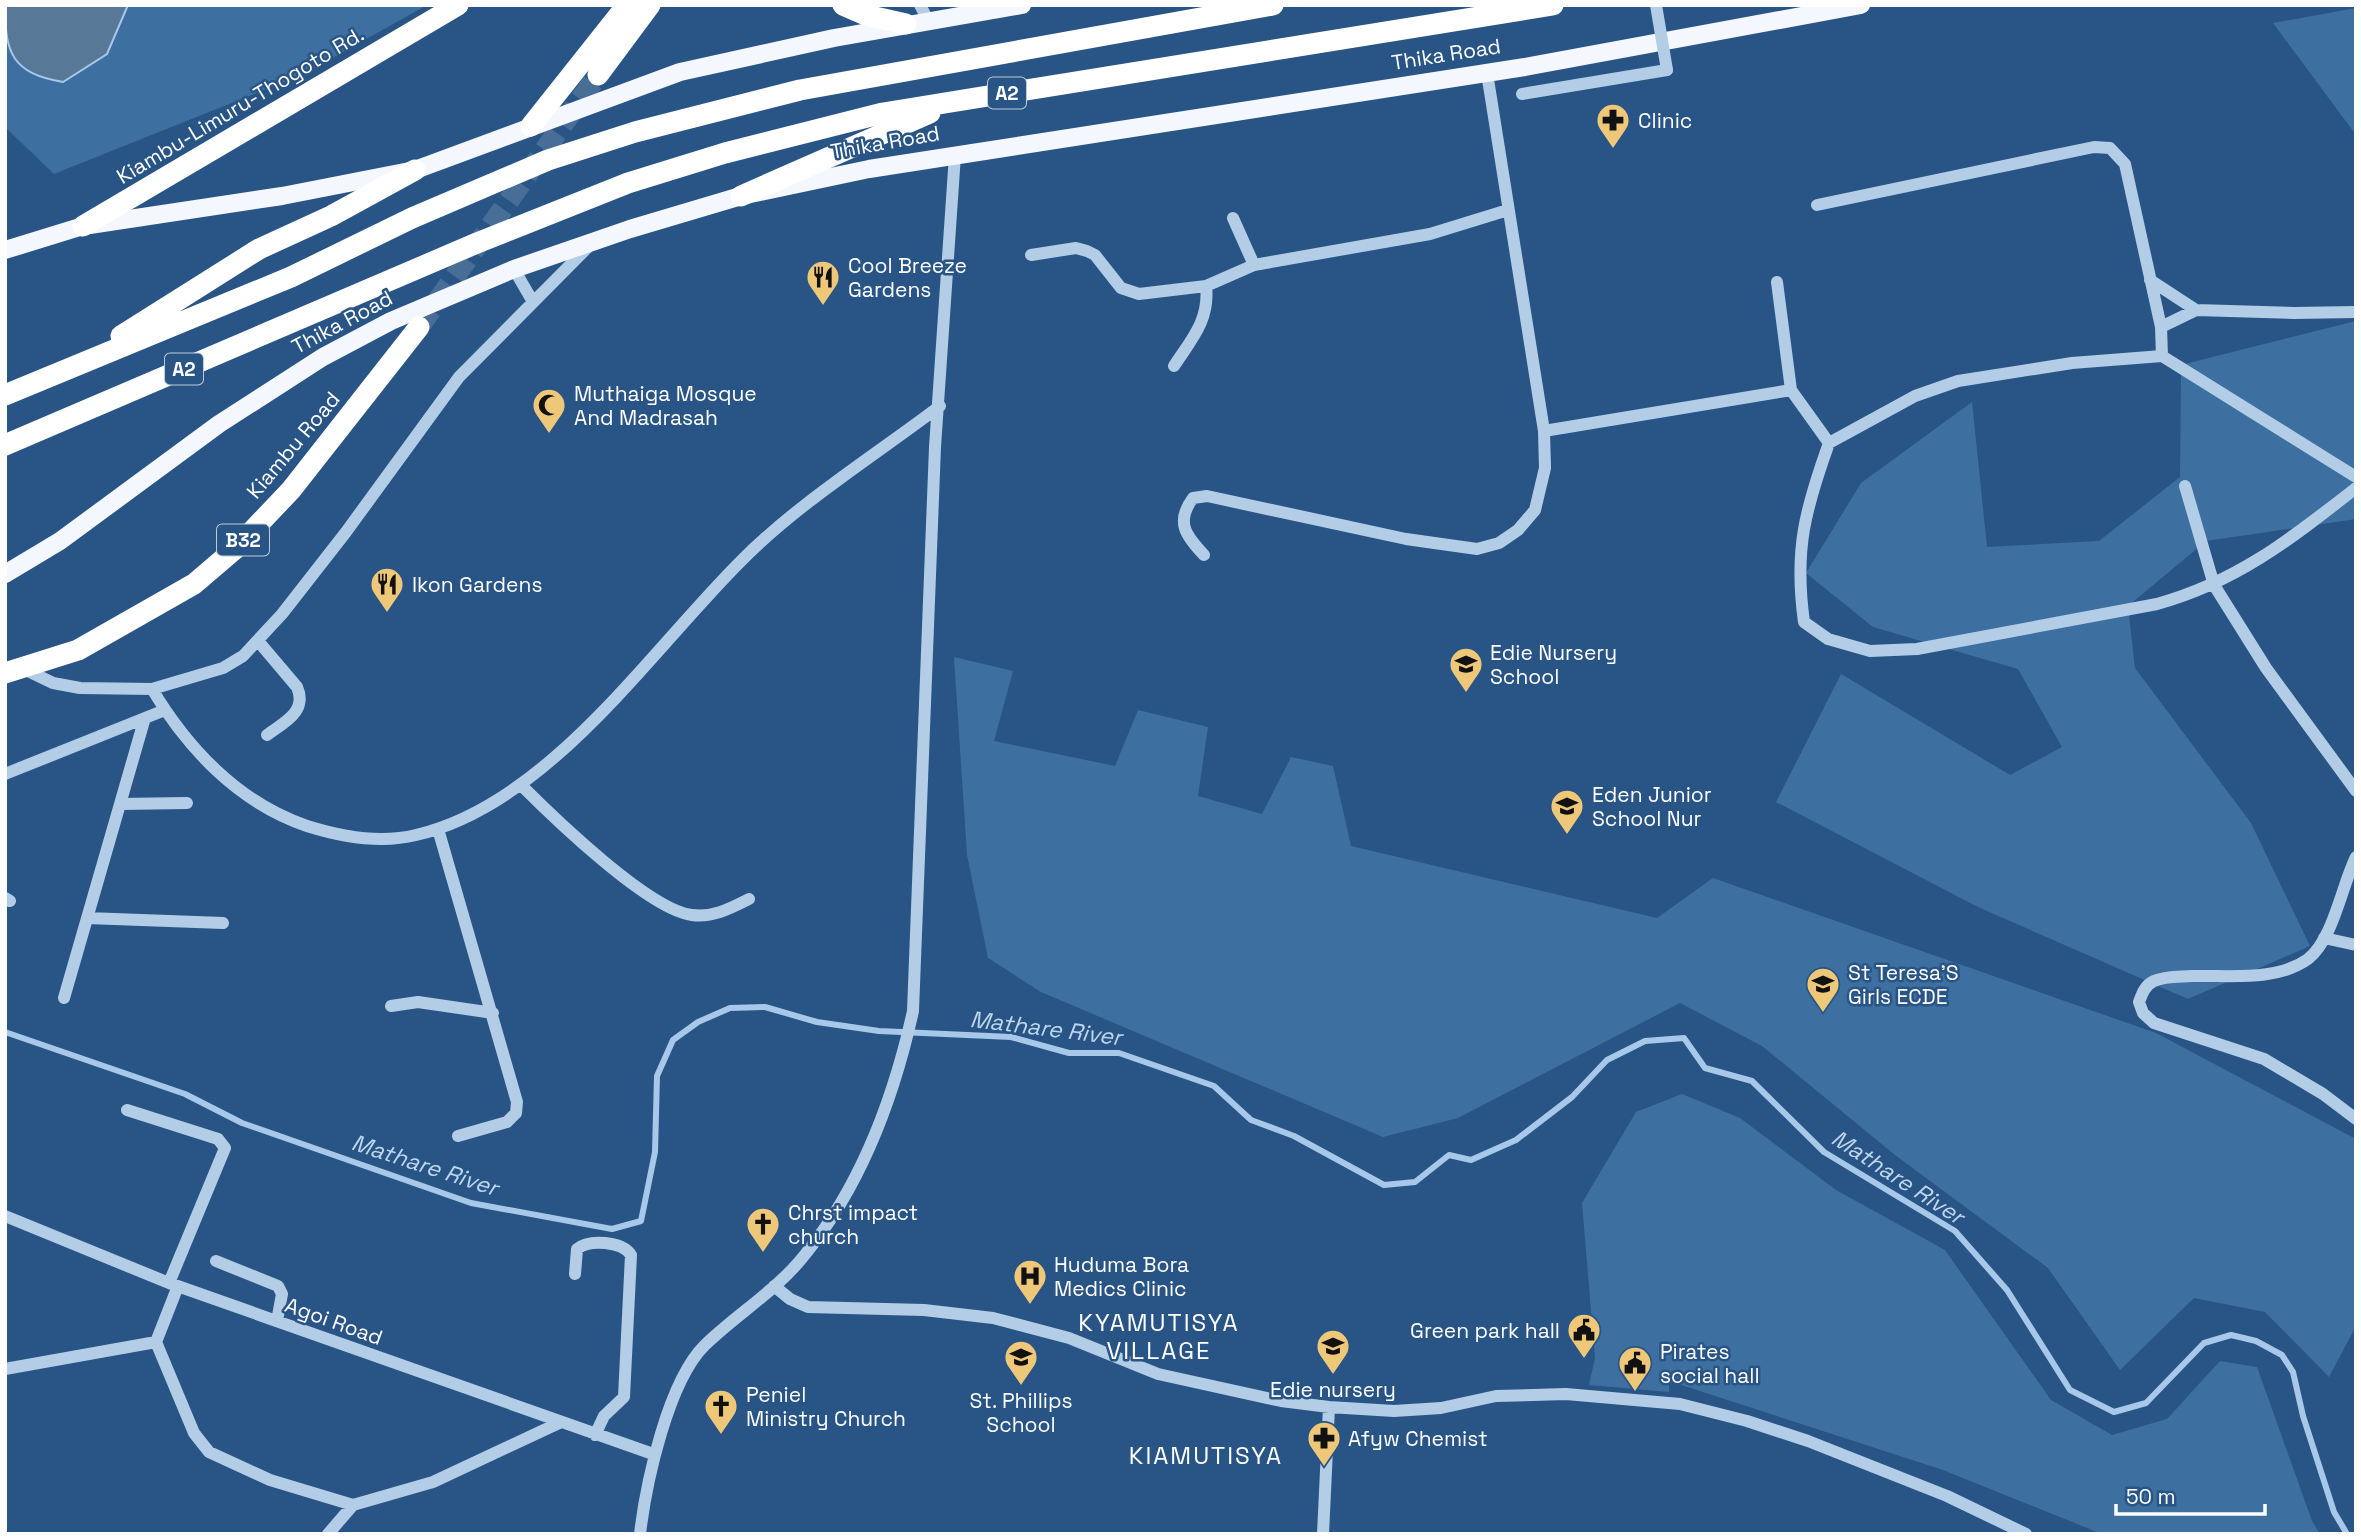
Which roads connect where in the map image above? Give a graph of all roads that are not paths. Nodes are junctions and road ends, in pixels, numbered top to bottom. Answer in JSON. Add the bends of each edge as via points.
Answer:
{"nodes":[{"id":1,"x":458,"y":5,"type":"edge"},
{"id":2,"x":627,"y":5,"type":"edge"},
{"id":3,"x":650,"y":5,"type":"edge"},
{"id":4,"x":843,"y":5,"type":"edge"},
{"id":5,"x":1022,"y":5,"type":"edge"},
{"id":6,"x":1273,"y":5,"type":"edge"},
{"id":7,"x":1553,"y":5,"type":"edge"},
{"id":8,"x":1656,"y":5,"type":"edge"},
{"id":9,"x":1861,"y":5,"type":"edge"},
{"id":10,"x":924,"y":13,"type":"edge"},
{"id":11,"x":906,"y":24,"type":"junction"},
{"id":12,"x":1487,"y":73,"type":"junction"},
{"id":13,"x":598,"y":75,"type":"tunnel mouth"},
{"id":14,"x":1522,"y":94,"type":"dead end"},
{"id":15,"x":958,"y":101,"type":"junction"},
{"id":16,"x":531,"y":126,"type":"junction"},
{"id":17,"x":955,"y":155,"type":"junction"},
{"id":18,"x":415,"y":170,"type":"junction"},
{"id":19,"x":741,"y":196,"type":"junction"},
{"id":20,"x":1817,"y":205,"type":"dead end"},
{"id":21,"x":1508,"y":210,"type":"junction"},
{"id":22,"x":1233,"y":218,"type":"dead end"},
{"id":23,"x":83,"y":226,"type":"junction"},
{"id":24,"x":593,"y":242,"type":"junction"},
{"id":25,"x":5,"y":250,"type":"edge"},
{"id":26,"x":1031,"y":255,"type":"dead end"},
{"id":27,"x":1254,"y":265,"type":"junction"},
{"id":28,"x":514,"y":269,"type":"junction"},
{"id":29,"x":2150,"y":280,"type":"junction"},
{"id":30,"x":1777,"y":282,"type":"dead end"},
{"id":31,"x":1206,"y":286,"type":"junction"},
{"id":32,"x":534,"y":302,"type":"junction"},
{"id":33,"x":2196,"y":310,"type":"junction"},
{"id":34,"x":2356,"y":312,"type":"edge"},
{"id":35,"x":419,"y":327,"type":"tunnel mouth"},
{"id":36,"x":2161,"y":327,"type":"junction"},
{"id":37,"x":2162,"y":356,"type":"junction"},
{"id":38,"x":79,"y":365,"type":"junction"},
{"id":39,"x":1174,"y":366,"type":"dead end"},
{"id":40,"x":1791,"y":390,"type":"junction"},
{"id":41,"x":5,"y":395,"type":"edge"},
{"id":42,"x":940,"y":406,"type":"junction"},
{"id":43,"x":1544,"y":431,"type":"junction"},
{"id":44,"x":1829,"y":443,"type":"junction"},
{"id":45,"x":5,"y":445,"type":"edge"},
{"id":46,"x":2356,"y":477,"type":"edge"},
{"id":47,"x":2185,"y":486,"type":"dead end"},
{"id":48,"x":2356,"y":488,"type":"edge"},
{"id":49,"x":1204,"y":555,"type":"dead end"},
{"id":50,"x":5,"y":573,"type":"edge"},
{"id":51,"x":2214,"y":585,"type":"junction"},
{"id":52,"x":258,"y":641,"type":"junction"},
{"id":53,"x":14,"y":671,"type":"edge"},
{"id":54,"x":152,"y":689,"type":"junction"},
{"id":55,"x":165,"y":710,"type":"junction"},
{"id":56,"x":144,"y":721,"type":"junction"},
{"id":57,"x":267,"y":735,"type":"dead end"},
{"id":58,"x":5,"y":775,"type":"edge"},
{"id":59,"x":521,"y":785,"type":"junction"},
{"id":60,"x":2356,"y":791,"type":"edge"},
{"id":61,"x":187,"y":803,"type":"dead end"},
{"id":62,"x":120,"y":804,"type":"junction"},
{"id":63,"x":438,"y":829,"type":"junction"},
{"id":64,"x":2356,"y":857,"type":"edge"},
{"id":65,"x":748,"y":899,"type":"dead end"},
{"id":66,"x":87,"y":918,"type":"junction"},
{"id":67,"x":223,"y":923,"type":"dead end"},
{"id":68,"x":2324,"y":938,"type":"junction"},
{"id":69,"x":2356,"y":945,"type":"edge"},
{"id":70,"x":64,"y":998,"type":"dead end"},
{"id":71,"x":391,"y":1006,"type":"dead end"},
{"id":72,"x":493,"y":1013,"type":"junction"},
{"id":73,"x":127,"y":1110,"type":"dead end"},
{"id":74,"x":2356,"y":1119,"type":"edge"},
{"id":75,"x":458,"y":1136,"type":"dead end"},
{"id":76,"x":5,"y":1216,"type":"edge"},
{"id":77,"x":216,"y":1261,"type":"dead end"},
{"id":78,"x":575,"y":1274,"type":"dead end"},
{"id":79,"x":174,"y":1284,"type":"junction"},
{"id":80,"x":774,"y":1286,"type":"junction"},
{"id":81,"x":277,"y":1321,"type":"junction"},
{"id":82,"x":156,"y":1342,"type":"junction"},
{"id":83,"x":5,"y":1369,"type":"edge"},
{"id":84,"x":1329,"y":1407,"type":"junction"},
{"id":85,"x":559,"y":1423,"type":"junction"},
{"id":86,"x":595,"y":1435,"type":"junction"},
{"id":87,"x":653,"y":1454,"type":"junction"},
{"id":88,"x":353,"y":1505,"type":"junction"},
{"id":89,"x":328,"y":1534,"type":"edge"},
{"id":90,"x":640,"y":1534,"type":"edge"},
{"id":91,"x":1323,"y":1534,"type":"edge"},
{"id":92,"x":2026,"y":1534,"type":"edge"}],
"edges":[{"from":1,"to":23,"type":"highway","name":"Kiambu-Limuru-Thogoto Rd."},
{"from":2,"to":16,"type":"highway"},
{"from":3,"to":13,"type":"highway"},
{"from":4,"to":11,"type":"highway"},
{"from":5,"to":10,"type":"main road"},
{"from":6,"to":38,"type":"highway","number":"A2","via":[[895,71],[635,132],[548,160],[412,218],[291,277]]},
{"from":7,"to":15,"type":"highway","name":"Thika Road","number":"A2"},
{"from":8,"to":14,"type":"street","bridge":true,"via":[[1667,70]]},
{"from":9,"to":12,"type":"main road","name":"Thika Road"},
{"from":10,"to":11,"type":"main road"},
{"from":11,"to":16,"type":"main road","via":[[680,72]]},
{"from":12,"to":17,"type":"main road","name":"Thika Road"},
{"from":12,"to":21,"type":"street"},
{"from":15,"to":19,"type":"highway"},
{"from":15,"to":45,"type":"highway","name":"Thika Road","number":"A2","via":[[825,127],[628,183]]},
{"from":16,"to":18,"type":"main road"},
{"from":17,"to":19,"type":"main road","name":"Thika Road"},
{"from":17,"to":42,"type":"street"},
{"from":18,"to":23,"type":"main road"},
{"from":18,"to":38,"type":"highway","via":[[259,249]]},
{"from":19,"to":24,"type":"main road","name":"Thika Road"},
{"from":20,"to":29,"type":"street","via":[[2094,147],[2110,148],[2125,164]]},
{"from":21,"to":27,"type":"street","via":[[1430,234]]},
{"from":21,"to":43,"type":"street"},
{"from":22,"to":27,"type":"street"},
{"from":23,"to":25,"type":"main road"},
{"from":24,"to":28,"type":"main road","name":"Thika Road"},
{"from":24,"to":32,"type":"street"},
{"from":26,"to":31,"type":"street","via":[[1076,248],[1087,251],[1121,288],[1139,294]]},
{"from":27,"to":31,"type":"street"},
{"from":28,"to":32,"type":"street"},
{"from":28,"to":50,"type":"main road","name":"Thika Road","via":[[391,321],[312,364],[219,424],[60,541]]},
{"from":29,"to":33,"type":"street"},
{"from":29,"to":36,"type":"street"},
{"from":30,"to":40,"type":"street"},
{"from":31,"to":39,"type":"street","via":[[1205,320]]},
{"from":32,"to":52,"type":"street","via":[[459,377],[346,533]]},
{"from":33,"to":34,"type":"street"},
{"from":33,"to":36,"type":"street"},
{"from":35,"to":53,"type":"highway","name":"Kiambu Road","number":"B32","via":[[291,490],[194,584],[78,650]]},
{"from":36,"to":37,"type":"street"},
{"from":37,"to":44,"type":"street","via":[[2072,363],[1958,381],[1915,396]]},
{"from":37,"to":46,"type":"street"},
{"from":38,"to":41,"type":"highway","number":"A2"},
{"from":40,"to":43,"type":"street"},
{"from":40,"to":44,"type":"street"},
{"from":42,"to":59,"type":"street","via":[[801,507],[741,561],[582,731]]},
{"from":42,"to":80,"type":"street","via":[[913,1011],[899,1074],[871,1147],[806,1254]]},
{"from":43,"to":49,"type":"street","via":[[1542,488],[1535,510],[1499,543],[1477,549],[1406,539],[1207,496],[1194,498],[1183,523],[1185,534]]},
{"from":44,"to":51,"type":"street","via":[[1800,539],[1798,581],[1804,622],[1828,639],[1870,651],[1917,649],[2157,604]]},
{"from":47,"to":51,"type":"street"},
{"from":48,"to":51,"type":"street","via":[[2292,538]]},
{"from":51,"to":60,"type":"street","via":[[2266,668]]},
{"from":52,"to":54,"type":"street","via":[[223,668]]},
{"from":52,"to":57,"type":"street","via":[[300,696],[297,713]]},
{"from":53,"to":54,"type":"street","via":[[80,688]]},
{"from":54,"to":55,"type":"street"},
{"from":55,"to":56,"type":"street"},
{"from":55,"to":63,"type":"street","via":[[181,734],[236,787],[289,820],[327,832],[387,839]]},
{"from":56,"to":58,"type":"street"},
{"from":56,"to":62,"type":"street"},
{"from":59,"to":63,"type":"street"},
{"from":59,"to":65,"type":"street","via":[[583,844],[676,911],[708,915]]},
{"from":61,"to":62,"type":"street"},
{"from":62,"to":66,"type":"street"},
{"from":63,"to":72,"type":"street"},
{"from":64,"to":68,"type":"street"},
{"from":66,"to":67,"type":"street"},
{"from":66,"to":70,"type":"street"},
{"from":68,"to":69,"type":"street"},
{"from":68,"to":74,"type":"street","via":[[2309,957],[2291,967],[2265,975],[2154,981],[2139,1002],[2154,1023],[2264,1059]]},
{"from":71,"to":72,"type":"street","via":[[418,1002]]},
{"from":72,"to":75,"type":"street","via":[[516,1113],[507,1122]]},
{"from":73,"to":79,"type":"street","via":[[218,1139],[225,1148]]},
{"from":76,"to":79,"type":"street","name":"Agoi Road"},
{"from":77,"to":81,"type":"street","via":[[278,1286],[282,1294]]},
{"from":78,"to":86,"type":"street","via":[[578,1249],[586,1244],[619,1245],[631,1255],[624,1397],[604,1416]]},
{"from":79,"to":81,"type":"street","name":"Agoi Road"},
{"from":79,"to":82,"type":"street"},
{"from":80,"to":84,"type":"street","via":[[808,1307],[924,1310],[993,1318],[1069,1338],[1158,1374]]},
{"from":80,"to":87,"type":"street","via":[[702,1348],[685,1375]]},
{"from":81,"to":85,"type":"street","name":"Agoi Road"},
{"from":82,"to":83,"type":"street"},
{"from":82,"to":88,"type":"street","via":[[194,1433],[209,1452],[270,1480]]},
{"from":84,"to":91,"type":"street"},
{"from":84,"to":92,"type":"street","via":[[1394,1411],[1441,1408],[1496,1396],[1566,1394],[1680,1404],[1808,1441],[1947,1496]]},
{"from":85,"to":86,"type":"street","name":"Agoi Road"},
{"from":85,"to":88,"type":"street","via":[[433,1482]]},
{"from":86,"to":87,"type":"street","name":"Agoi Road"},
{"from":87,"to":90,"type":"street"},
{"from":88,"to":89,"type":"street"}]}
